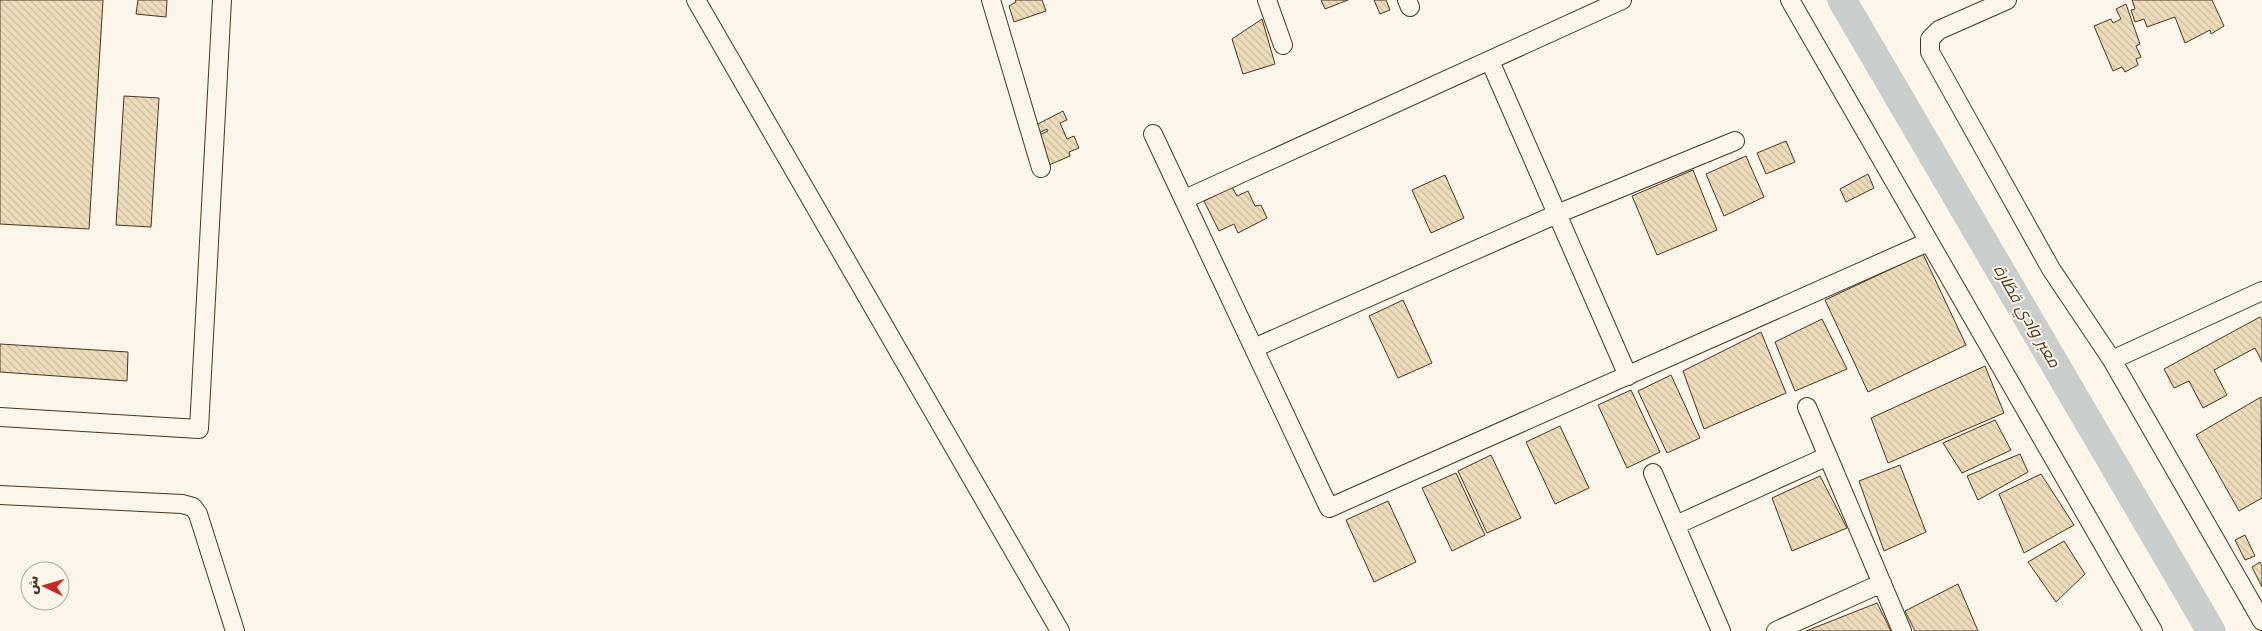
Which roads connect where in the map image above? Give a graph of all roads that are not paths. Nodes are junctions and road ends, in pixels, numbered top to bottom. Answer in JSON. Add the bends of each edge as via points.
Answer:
{"nodes":[{"id":1,"x":222,"y":0,"type":"edge"},
{"id":2,"x":696,"y":0,"type":"edge"},
{"id":3,"x":991,"y":0,"type":"edge"},
{"id":4,"x":1267,"y":0,"type":"edge"},
{"id":5,"x":1622,"y":0,"type":"edge"},
{"id":6,"x":1790,"y":0,"type":"edge"},
{"id":7,"x":2007,"y":0,"type":"edge"},
{"id":8,"x":1283,"y":45,"type":"dead end"},
{"id":9,"x":1490,"y":61,"type":"junction"},
{"id":10,"x":1153,"y":134,"type":"dead end"},
{"id":11,"x":1735,"y":141,"type":"dead end"},
{"id":12,"x":1041,"y":168,"type":"dead end"},
{"id":13,"x":1185,"y":198,"type":"junction"},
{"id":14,"x":1557,"y":214,"type":"junction"},
{"id":15,"x":1928,"y":242,"type":"junction"},
{"id":16,"x":2262,"y":291,"type":"edge"},
{"id":17,"x":1254,"y":348,"type":"junction"},
{"id":18,"x":2112,"y":360,"type":"junction"},
{"id":19,"x":1628,"y":376,"type":"junction"},
{"id":20,"x":1807,"y":408,"type":"dead end"},
{"id":21,"x":0,"y":418,"type":"edge"},
{"id":22,"x":1828,"y":456,"type":"junction"},
{"id":23,"x":1653,"y":473,"type":"dead end"},
{"id":24,"x":0,"y":495,"type":"edge"},
{"id":25,"x":1676,"y":526,"type":"junction"},
{"id":26,"x":1882,"y":584,"type":"junction"},
{"id":27,"x":2262,"y":621,"type":"edge"},
{"id":28,"x":235,"y":631,"type":"edge"},
{"id":29,"x":1060,"y":631,"type":"edge"},
{"id":30,"x":1721,"y":631,"type":"edge"},
{"id":31,"x":1776,"y":631,"type":"edge"},
{"id":32,"x":1902,"y":631,"type":"edge"},
{"id":33,"x":2153,"y":631,"type":"edge"}],
"edges":[{"from":1,"to":21,"type":"street","via":[[199,429]]},
{"from":2,"to":29,"type":"street"},
{"from":3,"to":12,"type":"street"},
{"from":4,"to":8,"type":"street"},
{"from":5,"to":9,"type":"street"},
{"from":6,"to":15,"type":"street"},
{"from":7,"to":18,"type":"street","via":[[1939,30],[1930,38],[1930,52],[2051,269]]},
{"from":9,"to":13,"type":"street"},
{"from":9,"to":14,"type":"street"},
{"from":10,"to":13,"type":"street"},
{"from":11,"to":14,"type":"street"},
{"from":13,"to":17,"type":"street"},
{"from":14,"to":17,"type":"street"},
{"from":14,"to":19,"type":"street"},
{"from":15,"to":19,"type":"street"},
{"from":15,"to":33,"type":"street"},
{"from":16,"to":18,"type":"street"},
{"from":17,"to":19,"type":"street","via":[[1329,508]]},
{"from":18,"to":27,"type":"street"},
{"from":20,"to":22,"type":"street"},
{"from":22,"to":25,"type":"street"},
{"from":22,"to":26,"type":"street"},
{"from":23,"to":25,"type":"street"},
{"from":24,"to":28,"type":"street","via":[[193,507]]},
{"from":25,"to":30,"type":"street"},
{"from":26,"to":31,"type":"street"},
{"from":26,"to":32,"type":"street"}]}
